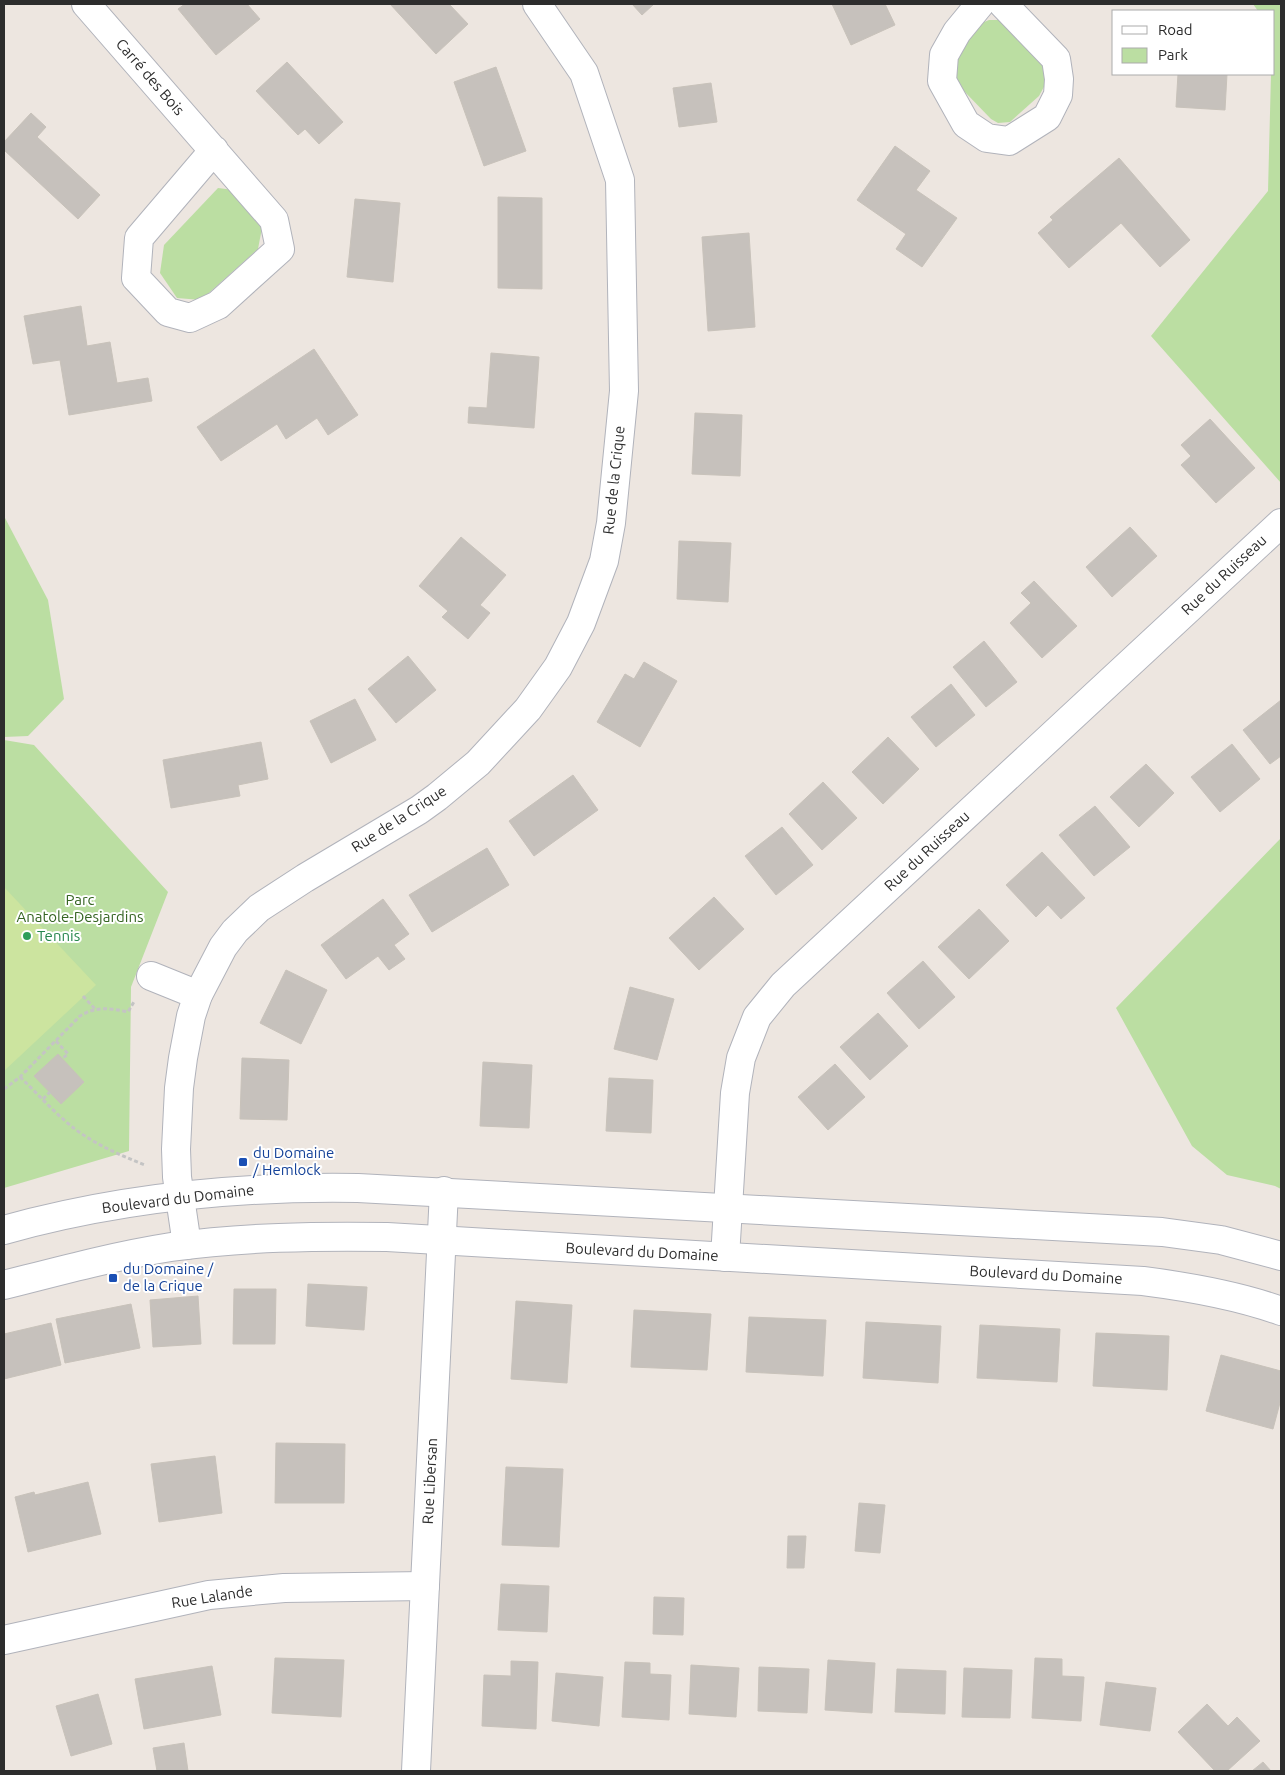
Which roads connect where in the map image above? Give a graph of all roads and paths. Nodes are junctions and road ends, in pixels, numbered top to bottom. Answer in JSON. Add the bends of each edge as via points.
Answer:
{"nodes":[{"id":1,"x":86,"y":4,"type":"edge"},
{"id":2,"x":537,"y":4,"type":"edge"},
{"id":3,"x":980,"y":4,"type":"edge"},
{"id":4,"x":1003,"y":4,"type":"edge"},
{"id":5,"x":214,"y":150,"type":"junction"},
{"id":6,"x":1281,"y":523,"type":"edge"},
{"id":7,"x":151,"y":976,"type":"dead end"},
{"id":8,"x":83,"y":996,"type":"dead end"},
{"id":9,"x":198,"y":996,"type":"junction"},
{"id":10,"x":95,"y":1009,"type":"junction"},
{"id":11,"x":128,"y":1012,"type":"dead end"},
{"id":12,"x":56,"y":1041,"type":"junction"},
{"id":13,"x":62,"y":1059,"type":"dead end"},
{"id":14,"x":20,"y":1077,"type":"junction"},
{"id":15,"x":4,"y":1090,"type":"edge"},
{"id":16,"x":50,"y":1092,"type":"dead end"},
{"id":17,"x":43,"y":1099,"type":"junction"},
{"id":18,"x":145,"y":1165,"type":"dead end"},
{"id":19,"x":444,"y":1191,"type":"junction"},
{"id":20,"x":180,"y":1196,"type":"junction"},
{"id":21,"x":728,"y":1207,"type":"junction"},
{"id":22,"x":4,"y":1230,"type":"edge"},
{"id":23,"x":442,"y":1241,"type":"junction"},
{"id":24,"x":187,"y":1245,"type":"junction"},
{"id":25,"x":1281,"y":1256,"type":"edge"},
{"id":26,"x":725,"y":1257,"type":"junction"},
{"id":27,"x":4,"y":1285,"type":"edge"},
{"id":28,"x":1281,"y":1311,"type":"edge"},
{"id":29,"x":425,"y":1586,"type":"junction"},
{"id":30,"x":4,"y":1640,"type":"edge"},
{"id":31,"x":416,"y":1771,"type":"edge"}],
"edges":[{"from":1,"to":5,"type":"street","name":"Carré des Bois"},
{"from":2,"to":9,"type":"street","name":"Rue de la Crique","via":[[584,73],[620,180],[624,391],[611,523],[598,580],[581,623],[558,667],[528,709],[478,764],[431,802],[258,908],[222,947]]},
{"from":3,"to":4,"type":"street","via":[[957,32],[944,55],[942,81],[966,124],[988,138],[1009,141],[1047,117],[1058,96],[1059,79],[1056,60]]},
{"from":5,"to":5,"type":"street","name":"Carré des Bois","via":[[139,238],[136,278],[168,312],[190,318],[218,305],[280,249],[274,220]]},
{"from":6,"to":21,"type":"street","name":"Rue du Ruisseau","via":[[783,985],[756,1017],[741,1058],[735,1093]]},
{"from":7,"to":9,"type":"street"},
{"from":8,"to":10,"type":"path"},
{"from":9,"to":20,"type":"street","name":"Rue de la Crique","via":[[186,1034],[179,1088],[176,1149]]},
{"from":10,"to":11,"type":"path"},
{"from":10,"to":12,"type":"path","via":[[80,1016]]},
{"from":12,"to":13,"type":"path","via":[[68,1054]]},
{"from":12,"to":14,"type":"path"},
{"from":14,"to":15,"type":"path"},
{"from":14,"to":17,"type":"path"},
{"from":16,"to":17,"type":"path"},
{"from":17,"to":18,"type":"path","via":[[79,1132]]},
{"from":19,"to":20,"type":"street","name":"Boulevard du Domaine","via":[[322,1187]]},
{"from":19,"to":21,"type":"street","name":"Boulevard du Domaine"},
{"from":19,"to":23,"type":"street","name":"Rue Libersan"},
{"from":20,"to":22,"type":"street","name":"Boulevard du Domaine","via":[[88,1210]]},
{"from":20,"to":24,"type":"street","name":"Rue de la Crique"},
{"from":21,"to":25,"type":"street","name":"Boulevard du Domaine","via":[[1162,1232],[1221,1240]]},
{"from":21,"to":26,"type":"street","name":"Rue du Ruisseau"},
{"from":23,"to":24,"type":"street","name":"Boulevard du Domaine","via":[[310,1236]]},
{"from":23,"to":26,"type":"street","name":"Boulevard du Domaine"},
{"from":23,"to":29,"type":"street","name":"Rue Libersan"},
{"from":24,"to":27,"type":"street","name":"Boulevard du Domaine","via":[[95,1262]]},
{"from":26,"to":28,"type":"street","name":"Boulevard du Domaine","via":[[1143,1281],[1236,1297]]},
{"from":29,"to":30,"type":"street","name":"Rue Lalande","via":[[284,1588],[210,1595]]},
{"from":29,"to":31,"type":"street","name":"Rue Libersan"}]}
